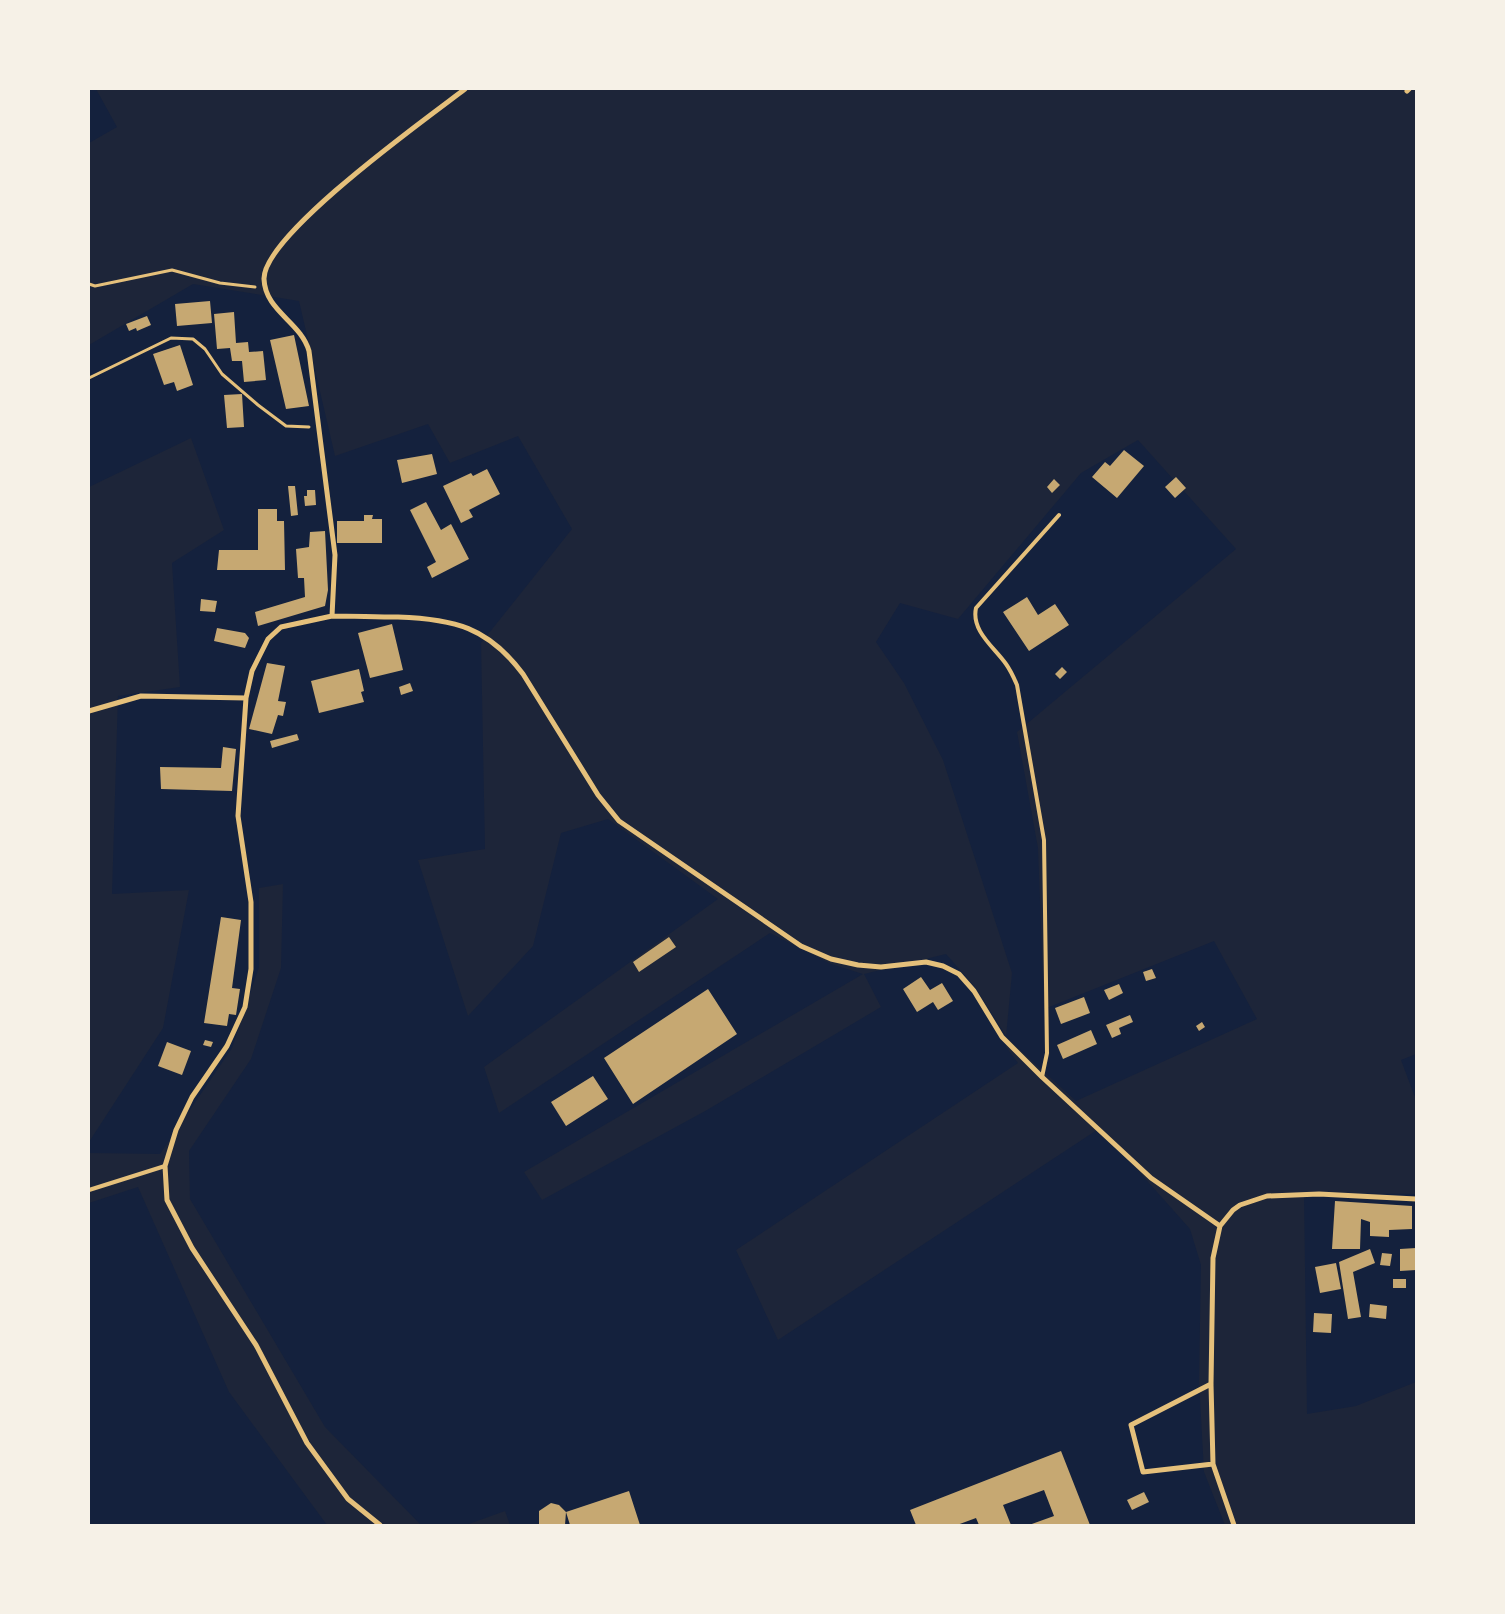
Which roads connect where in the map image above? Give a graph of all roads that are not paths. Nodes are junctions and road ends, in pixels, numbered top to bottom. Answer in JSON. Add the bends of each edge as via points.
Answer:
{"nodes":[{"id":1,"x":465,"y":89,"type":"edge"},
{"id":2,"x":1058,"y":515,"type":"dead end"},
{"id":3,"x":332,"y":616,"type":"junction"},
{"id":4,"x":246,"y":698,"type":"junction"},
{"id":5,"x":89,"y":711,"type":"edge"},
{"id":6,"x":1042,"y":1077,"type":"junction"},
{"id":7,"x":165,"y":1166,"type":"junction"},
{"id":8,"x":89,"y":1190,"type":"edge"},
{"id":9,"x":1416,"y":1199,"type":"edge"},
{"id":10,"x":1220,"y":1226,"type":"junction"},
{"id":11,"x":1211,"y":1384,"type":"junction"},
{"id":12,"x":1213,"y":1464,"type":"junction"},
{"id":13,"x":380,"y":1525,"type":"edge"},
{"id":14,"x":1234,"y":1525,"type":"edge"}],
"edges":[{"from":1,"to":3,"type":"street","via":[[340,187],[283,242],[267,265],[264,277],[268,298],[307,344],[334,555]]},
{"from":2,"to":6,"type":"lane","via":[[976,608],[974,617],[979,631],[1007,665],[1017,685],[1044,840],[1048,1053]]},
{"from":3,"to":4,"type":"street","via":[[281,627],[268,639],[252,671]]},
{"from":3,"to":6,"type":"street","via":[[452,622],[491,640],[523,674],[603,802],[633,832],[814,952],[845,963],[870,967],[926,962],[952,969],[967,982],[1002,1038]]},
{"from":4,"to":5,"type":"street","via":[[141,696]]},
{"from":4,"to":7,"type":"street","via":[[238,816],[251,902],[251,969],[245,1007],[227,1046],[192,1097],[176,1130]]},
{"from":6,"to":10,"type":"street","via":[[1150,1178]]},
{"from":7,"to":8,"type":"lane"},
{"from":7,"to":13,"type":"street","via":[[167,1200],[171,1208],[192,1248],[256,1345],[307,1443],[348,1498]]},
{"from":9,"to":10,"type":"street","via":[[1319,1194],[1267,1196],[1240,1205]]},
{"from":10,"to":11,"type":"street","via":[[1213,1258]]},
{"from":11,"to":12,"type":"street"},
{"from":11,"to":12,"type":"street","via":[[1131,1425],[1142,1472]]},
{"from":12,"to":14,"type":"street"}]}
